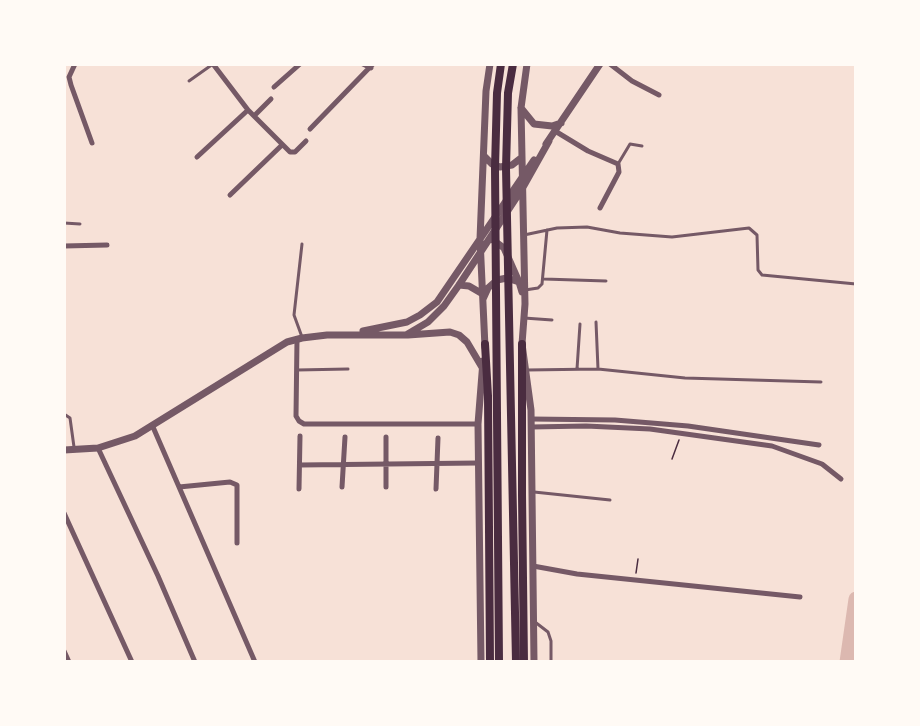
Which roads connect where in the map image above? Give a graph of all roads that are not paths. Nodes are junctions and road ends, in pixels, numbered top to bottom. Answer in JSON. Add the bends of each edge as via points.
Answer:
{"nodes":[{"id":1,"x":75,"y":64,"type":"edge"},
{"id":2,"x":213,"y":64,"type":"edge"},
{"id":3,"x":300,"y":64,"type":"edge"},
{"id":4,"x":363,"y":64,"type":"edge"},
{"id":5,"x":490,"y":64,"type":"edge"},
{"id":6,"x":501,"y":64,"type":"edge"},
{"id":7,"x":513,"y":64,"type":"edge"},
{"id":8,"x":527,"y":64,"type":"edge"},
{"id":9,"x":600,"y":64,"type":"edge"},
{"id":10,"x":610,"y":64,"type":"edge"},
{"id":11,"x":372,"y":66,"type":"edge"},
{"id":12,"x":189,"y":81,"type":"dead end"},
{"id":13,"x":274,"y":87,"type":"dead end"},
{"id":14,"x":659,"y":95,"type":"dead end"},
{"id":15,"x":271,"y":99,"type":"dead end"},
{"id":16,"x":521,"y":108,"type":"junction"},
{"id":17,"x":248,"y":110,"type":"junction"},
{"id":18,"x":254,"y":116,"type":"junction"},
{"id":19,"x":561,"y":123,"type":"junction"},
{"id":20,"x":309,"y":129,"type":"dead end"},
{"id":21,"x":555,"y":131,"type":"junction"},
{"id":22,"x":306,"y":141,"type":"dead end"},
{"id":23,"x":549,"y":141,"type":"junction"},
{"id":24,"x":92,"y":143,"type":"dead end"},
{"id":25,"x":282,"y":145,"type":"junction"},
{"id":26,"x":642,"y":147,"type":"dead end"},
{"id":27,"x":484,"y":156,"type":"junction"},
{"id":28,"x":197,"y":157,"type":"dead end"},
{"id":29,"x":521,"y":158,"type":"junction"},
{"id":30,"x":618,"y":165,"type":"junction"},
{"id":31,"x":521,"y":177,"type":"junction"},
{"id":32,"x":522,"y":189,"type":"junction"},
{"id":33,"x":230,"y":195,"type":"dead end"},
{"id":34,"x":600,"y":208,"type":"dead end"},
{"id":35,"x":64,"y":223,"type":"edge"},
{"id":36,"x":80,"y":224,"type":"dead end"},
{"id":37,"x":547,"y":230,"type":"junction"},
{"id":38,"x":523,"y":235,"type":"junction"},
{"id":39,"x":490,"y":237,"type":"junction"},
{"id":40,"x":480,"y":239,"type":"junction"},
{"id":41,"x":302,"y":244,"type":"dead end"},
{"id":42,"x":107,"y":245,"type":"dead end"},
{"id":43,"x":64,"y":246,"type":"edge"},
{"id":44,"x":480,"y":251,"type":"junction"},
{"id":45,"x":544,"y":279,"type":"junction"},
{"id":46,"x":606,"y":281,"type":"dead end"},
{"id":47,"x":519,"y":282,"type":"junction"},
{"id":48,"x":855,"y":284,"type":"edge"},
{"id":49,"x":459,"y":285,"type":"junction"},
{"id":50,"x":524,"y":290,"type":"junction"},
{"id":51,"x":481,"y":297,"type":"junction"},
{"id":52,"x":525,"y":300,"type":"junction"},
{"id":53,"x":524,"y":318,"type":"junction"},
{"id":54,"x":552,"y":320,"type":"dead end"},
{"id":55,"x":596,"y":322,"type":"dead end"},
{"id":56,"x":580,"y":324,"type":"dead end"},
{"id":57,"x":349,"y":334,"type":"junction"},
{"id":58,"x":406,"y":335,"type":"junction"},
{"id":59,"x":300,"y":338,"type":"junction"},
{"id":60,"x":485,"y":344,"type":"junction"},
{"id":61,"x":522,"y":344,"type":"junction"},
{"id":62,"x":348,"y":369,"type":"dead end"},
{"id":63,"x":483,"y":369,"type":"junction"},
{"id":64,"x":577,"y":369,"type":"junction"},
{"id":65,"x":598,"y":369,"type":"junction"},
{"id":66,"x":297,"y":370,"type":"junction"},
{"id":67,"x":527,"y":370,"type":"junction"},
{"id":68,"x":821,"y":382,"type":"dead end"},
{"id":69,"x":64,"y":414,"type":"edge"},
{"id":70,"x":531,"y":423,"type":"junction"},
{"id":71,"x":478,"y":424,"type":"junction"},
{"id":72,"x":153,"y":427,"type":"junction"},
{"id":73,"x":300,"y":436,"type":"dead end"},
{"id":74,"x":345,"y":437,"type":"dead end"},
{"id":75,"x":386,"y":437,"type":"dead end"},
{"id":76,"x":438,"y":438,"type":"dead end"},
{"id":77,"x":819,"y":445,"type":"dead end"},
{"id":78,"x":98,"y":448,"type":"junction"},
{"id":79,"x":74,"y":449,"type":"junction"},
{"id":80,"x":64,"y":450,"type":"edge"},
{"id":81,"x":478,"y":463,"type":"junction"},
{"id":82,"x":344,"y":464,"type":"junction"},
{"id":83,"x":386,"y":464,"type":"junction"},
{"id":84,"x":436,"y":464,"type":"junction"},
{"id":85,"x":300,"y":465,"type":"junction"},
{"id":86,"x":841,"y":478,"type":"dead end"},
{"id":87,"x":342,"y":486,"type":"dead end"},
{"id":88,"x":179,"y":487,"type":"junction"},
{"id":89,"x":386,"y":487,"type":"dead end"},
{"id":90,"x":299,"y":489,"type":"dead end"},
{"id":91,"x":436,"y":489,"type":"dead end"},
{"id":92,"x":532,"y":492,"type":"junction"},
{"id":93,"x":610,"y":500,"type":"dead end"},
{"id":94,"x":64,"y":513,"type":"edge"},
{"id":95,"x":237,"y":543,"type":"dead end"},
{"id":96,"x":533,"y":566,"type":"junction"},
{"id":97,"x":800,"y":597,"type":"dead end"},
{"id":98,"x":534,"y":621,"type":"junction"},
{"id":99,"x":64,"y":651,"type":"edge"},
{"id":100,"x":69,"y":662,"type":"edge"},
{"id":101,"x":132,"y":662,"type":"edge"},
{"id":102,"x":195,"y":662,"type":"edge"},
{"id":103,"x":255,"y":662,"type":"edge"},
{"id":104,"x":481,"y":662,"type":"edge"},
{"id":105,"x":490,"y":662,"type":"edge"},
{"id":106,"x":499,"y":662,"type":"edge"},
{"id":107,"x":516,"y":662,"type":"edge"},
{"id":108,"x":524,"y":662,"type":"edge"},
{"id":109,"x":534,"y":662,"type":"edge"},
{"id":110,"x":550,"y":662,"type":"edge"}],
"edges":[{"from":1,"to":24,"type":"street","via":[[69,77]]},
{"from":2,"to":12,"type":"lane"},
{"from":2,"to":17,"type":"street"},
{"from":3,"to":13,"type":"street"},
{"from":4,"to":11,"type":"street"},
{"from":5,"to":27,"type":"street"},
{"from":6,"to":106,"type":"main road","via":[[495,168]]},
{"from":7,"to":107,"type":"main road","via":[[508,93],[506,168]]},
{"from":8,"to":16,"type":"street"},
{"from":9,"to":19,"type":"street"},
{"from":10,"to":14,"type":"street"},
{"from":11,"to":20,"type":"street"},
{"from":15,"to":18,"type":"street"},
{"from":16,"to":19,"type":"street","via":[[534,124]]},
{"from":16,"to":29,"type":"street"},
{"from":17,"to":18,"type":"street"},
{"from":17,"to":28,"type":"street"},
{"from":18,"to":25,"type":"street"},
{"from":19,"to":21,"type":"street"},
{"from":21,"to":23,"type":"street"},
{"from":21,"to":30,"type":"street"},
{"from":22,"to":25,"type":"street","via":[[293,153]]},
{"from":23,"to":31,"type":"street"},
{"from":23,"to":32,"type":"street"},
{"from":25,"to":33,"type":"street"},
{"from":26,"to":30,"type":"lane","via":[[630,144]]},
{"from":27,"to":29,"type":"street","via":[[500,167]]},
{"from":27,"to":40,"type":"street"},
{"from":29,"to":31,"type":"street"},
{"from":30,"to":34,"type":"street","via":[[619,172]]},
{"from":31,"to":32,"type":"street"},
{"from":31,"to":40,"type":"street"},
{"from":32,"to":38,"type":"street"},
{"from":32,"to":39,"type":"street"},
{"from":35,"to":36,"type":"lane"},
{"from":37,"to":38,"type":"lane"},
{"from":37,"to":45,"type":"lane"},
{"from":37,"to":48,"type":"lane","via":[[586,227],[672,237],[749,228],[757,235],[758,270],[762,275]]},
{"from":38,"to":50,"type":"street"},
{"from":39,"to":40,"type":"street"},
{"from":39,"to":44,"type":"street"},
{"from":39,"to":47,"type":"street","via":[[504,248]]},
{"from":40,"to":44,"type":"street"},
{"from":40,"to":57,"type":"street","via":[[437,302],[420,315],[407,322]]},
{"from":41,"to":59,"type":"lane","via":[[294,315]]},
{"from":42,"to":43,"type":"street"},
{"from":44,"to":49,"type":"street"},
{"from":44,"to":51,"type":"street"},
{"from":45,"to":46,"type":"lane"},
{"from":45,"to":50,"type":"lane","via":[[538,288]]},
{"from":47,"to":51,"type":"street","via":[[497,280]]},
{"from":47,"to":52,"type":"street"},
{"from":49,"to":51,"type":"street","via":[[470,285]]},
{"from":49,"to":58,"type":"street","via":[[428,322]]},
{"from":50,"to":52,"type":"street"},
{"from":51,"to":60,"type":"street"},
{"from":52,"to":53,"type":"street"},
{"from":53,"to":54,"type":"lane"},
{"from":53,"to":61,"type":"street"},
{"from":55,"to":65,"type":"lane"},
{"from":56,"to":64,"type":"lane"},
{"from":57,"to":58,"type":"street"},
{"from":57,"to":59,"type":"street"},
{"from":58,"to":63,"type":"street","via":[[459,334]]},
{"from":59,"to":66,"type":"street"},
{"from":59,"to":72,"type":"street","via":[[287,342]]},
{"from":60,"to":63,"type":"street"},
{"from":60,"to":105,"type":"main road"},
{"from":61,"to":67,"type":"street"},
{"from":61,"to":108,"type":"main road"},
{"from":62,"to":66,"type":"lane"},
{"from":63,"to":71,"type":"street"},
{"from":64,"to":65,"type":"lane"},
{"from":64,"to":67,"type":"lane"},
{"from":65,"to":68,"type":"lane","via":[[685,378]]},
{"from":66,"to":71,"type":"street","via":[[296,416],[304,424]]},
{"from":67,"to":70,"type":"street"},
{"from":69,"to":79,"type":"lane","via":[[70,418]]},
{"from":70,"to":77,"type":"street","via":[[615,420]]},
{"from":70,"to":86,"type":"street","via":[[682,433],[772,446],[822,465]]},
{"from":70,"to":92,"type":"street"},
{"from":71,"to":81,"type":"street"},
{"from":72,"to":78,"type":"street"},
{"from":72,"to":88,"type":"street"},
{"from":73,"to":85,"type":"street"},
{"from":74,"to":82,"type":"street"},
{"from":75,"to":83,"type":"street"},
{"from":76,"to":84,"type":"street"},
{"from":78,"to":79,"type":"street"},
{"from":78,"to":102,"type":"street"},
{"from":79,"to":80,"type":"street"},
{"from":81,"to":84,"type":"street"},
{"from":81,"to":104,"type":"street"},
{"from":82,"to":83,"type":"street"},
{"from":82,"to":85,"type":"street"},
{"from":82,"to":87,"type":"street"},
{"from":83,"to":84,"type":"street"},
{"from":83,"to":89,"type":"street"},
{"from":84,"to":91,"type":"street"},
{"from":85,"to":90,"type":"street"},
{"from":88,"to":95,"type":"street","via":[[230,482],[237,485]]},
{"from":88,"to":103,"type":"street"},
{"from":92,"to":93,"type":"lane"},
{"from":92,"to":96,"type":"street"},
{"from":94,"to":101,"type":"street"},
{"from":96,"to":97,"type":"street"},
{"from":96,"to":98,"type":"street"},
{"from":98,"to":109,"type":"street"},
{"from":98,"to":110,"type":"lane","via":[[548,632]]},
{"from":99,"to":100,"type":"street"}]}
